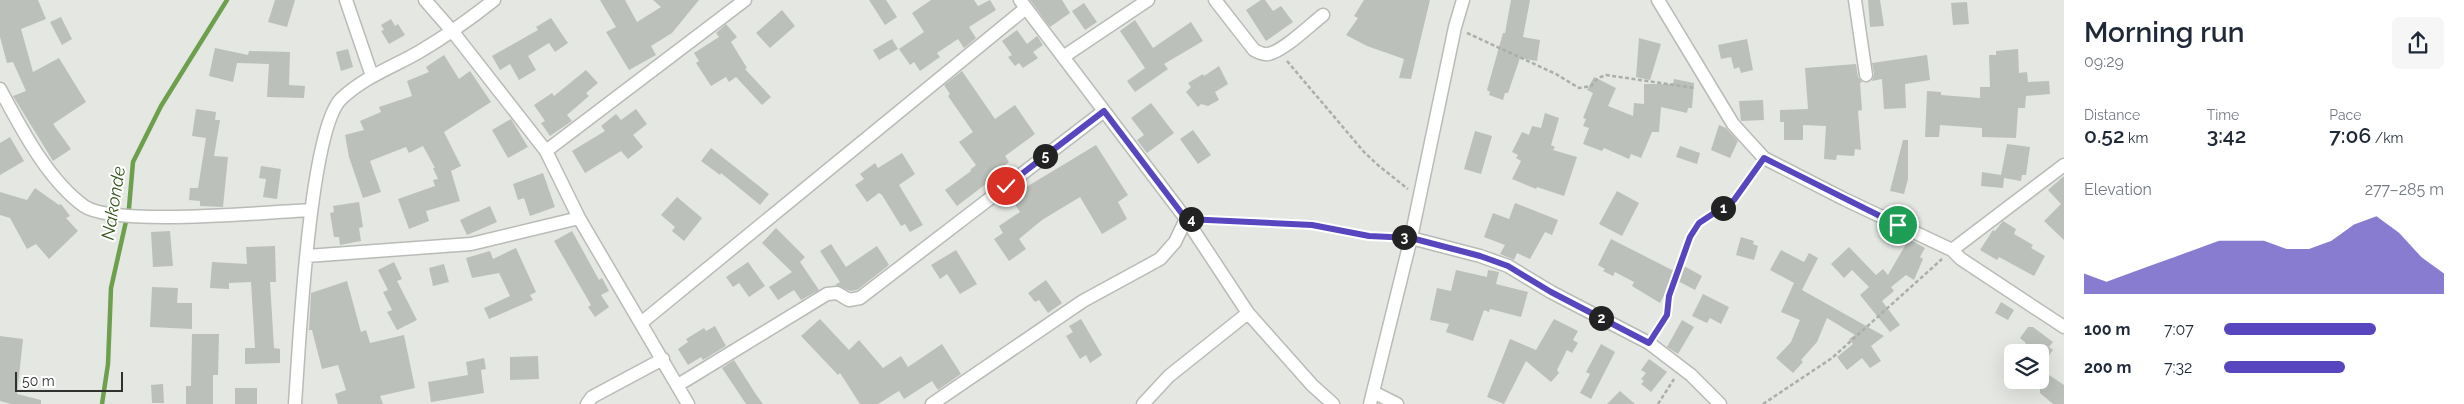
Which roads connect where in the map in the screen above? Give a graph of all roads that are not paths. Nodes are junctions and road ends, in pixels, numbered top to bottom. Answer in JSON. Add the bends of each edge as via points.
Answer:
{"nodes":[{"id":1,"x":346,"y":0,"type":"edge"},
{"id":2,"x":425,"y":0,"type":"edge"},
{"id":3,"x":494,"y":0,"type":"edge"},
{"id":4,"x":744,"y":0,"type":"edge"},
{"id":5,"x":1148,"y":0,"type":"edge"},
{"id":6,"x":1215,"y":0,"type":"edge"},
{"id":7,"x":1463,"y":0,"type":"edge"},
{"id":8,"x":1658,"y":0,"type":"edge"},
{"id":9,"x":1855,"y":0,"type":"edge"},
{"id":10,"x":1023,"y":4,"type":"edge"},
{"id":11,"x":1323,"y":15,"type":"dead end"},
{"id":12,"x":453,"y":32,"type":"junction"},
{"id":13,"x":1063,"y":56,"type":"junction"},
{"id":14,"x":1866,"y":75,"type":"dead end"},
{"id":15,"x":372,"y":76,"type":"junction"},
{"id":16,"x":0,"y":88,"type":"edge"},
{"id":17,"x":1104,"y":111,"type":"junction"},
{"id":18,"x":546,"y":151,"type":"junction"},
{"id":19,"x":2064,"y":165,"type":"edge"},
{"id":20,"x":311,"y":210,"type":"junction"},
{"id":21,"x":579,"y":218,"type":"junction"},
{"id":22,"x":1186,"y":219,"type":"junction"},
{"id":23,"x":1411,"y":238,"type":"junction"},
{"id":24,"x":1952,"y":250,"type":"junction"},
{"id":25,"x":307,"y":256,"type":"junction"},
{"id":26,"x":1248,"y":313,"type":"junction"},
{"id":27,"x":641,"y":323,"type":"junction"},
{"id":28,"x":2064,"y":327,"type":"edge"},
{"id":29,"x":664,"y":359,"type":"junction"},
{"id":30,"x":678,"y":385,"type":"junction"},
{"id":31,"x":1371,"y":398,"type":"edge"},
{"id":32,"x":295,"y":404,"type":"edge"},
{"id":33,"x":587,"y":404,"type":"edge"},
{"id":34,"x":688,"y":404,"type":"edge"},
{"id":35,"x":932,"y":404,"type":"edge"},
{"id":36,"x":1143,"y":404,"type":"edge"},
{"id":37,"x":1333,"y":404,"type":"edge"},
{"id":38,"x":1397,"y":404,"type":"edge"},
{"id":39,"x":1720,"y":404,"type":"edge"}],
"edges":[{"from":1,"to":15,"type":"street"},
{"from":2,"to":12,"type":"street"},
{"from":3,"to":12,"type":"street"},
{"from":4,"to":18,"type":"street"},
{"from":5,"to":13,"type":"street"},
{"from":6,"to":11,"type":"street","via":[[1254,50],[1268,54],[1278,50]]},
{"from":7,"to":23,"type":"street"},
{"from":8,"to":24,"type":"street","via":[[1733,124],[1764,158],[1844,200]]},
{"from":9,"to":14,"type":"street"},
{"from":10,"to":13,"type":"street"},
{"from":10,"to":27,"type":"street"},
{"from":12,"to":15,"type":"street"},
{"from":12,"to":18,"type":"street"},
{"from":13,"to":17,"type":"street"},
{"from":15,"to":20,"type":"street","via":[[339,101],[331,114]]},
{"from":16,"to":20,"type":"street","via":[[28,139],[64,188],[91,210],[134,218]]},
{"from":17,"to":22,"type":"street"},
{"from":17,"to":30,"type":"street","via":[[860,298],[849,300],[836,293],[827,294]]},
{"from":18,"to":21,"type":"street"},
{"from":19,"to":24,"type":"street"},
{"from":20,"to":25,"type":"street"},
{"from":21,"to":25,"type":"street","via":[[471,244]]},
{"from":21,"to":27,"type":"street"},
{"from":22,"to":26,"type":"street"},
{"from":22,"to":35,"type":"street","via":[[1175,242],[1160,259],[1083,301]]},
{"from":23,"to":31,"type":"street"},
{"from":23,"to":39,"type":"street","via":[[1508,266],[1649,343],[1682,368]]},
{"from":24,"to":28,"type":"street","via":[[1960,259]]},
{"from":25,"to":32,"type":"street"},
{"from":26,"to":36,"type":"street","via":[[1169,376]]},
{"from":26,"to":37,"type":"street"},
{"from":27,"to":29,"type":"street"},
{"from":29,"to":30,"type":"street"},
{"from":29,"to":33,"type":"street","via":[[592,397]]},
{"from":30,"to":34,"type":"street"},
{"from":31,"to":38,"type":"street"}]}
